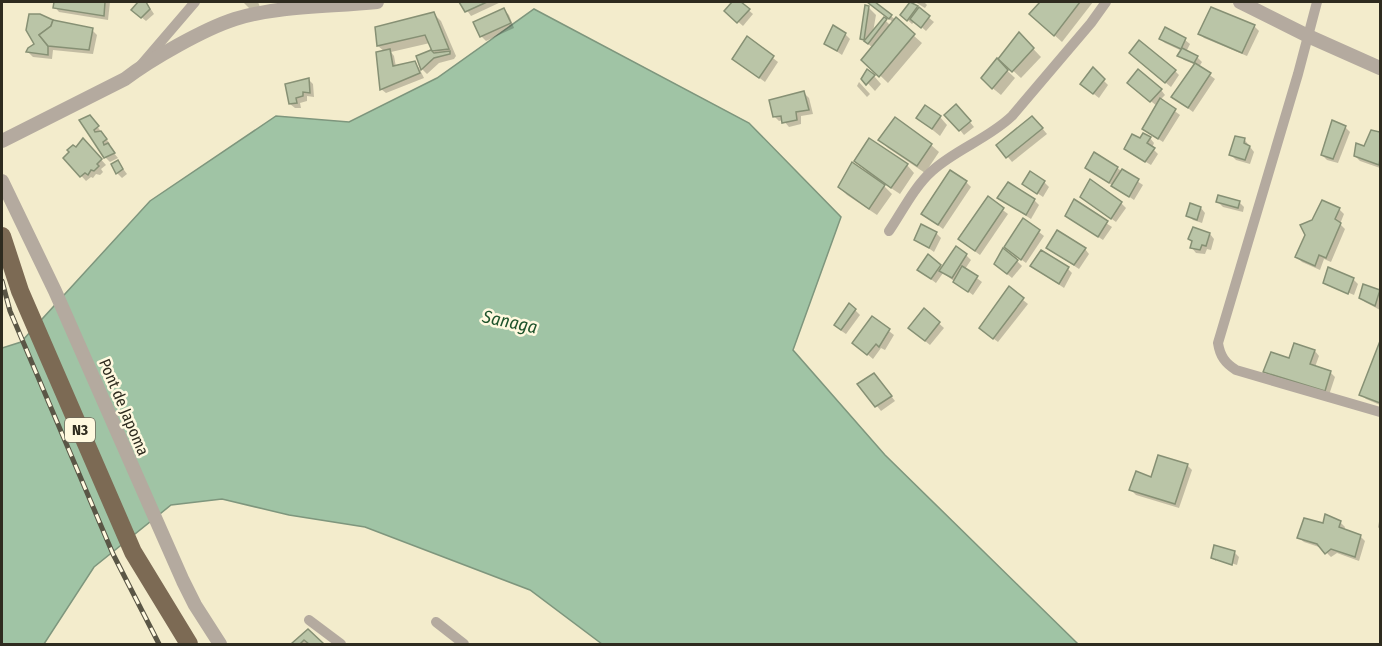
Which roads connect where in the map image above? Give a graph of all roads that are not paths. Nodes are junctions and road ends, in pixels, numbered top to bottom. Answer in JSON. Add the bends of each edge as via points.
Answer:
{"nodes":[{"id":1,"x":195,"y":2,"type":"edge"},
{"id":2,"x":377,"y":2,"type":"edge"},
{"id":3,"x":1106,"y":2,"type":"edge"},
{"id":4,"x":1240,"y":2,"type":"edge"},
{"id":5,"x":1317,"y":2,"type":"edge"},
{"id":6,"x":1308,"y":36,"type":"junction"},
{"id":7,"x":1380,"y":68,"type":"edge"},
{"id":8,"x":136,"y":71,"type":"junction"},
{"id":9,"x":2,"y":141,"type":"edge"},
{"id":10,"x":2,"y":181,"type":"edge"},
{"id":11,"x":889,"y":231,"type":"dead end"},
{"id":12,"x":2,"y":236,"type":"edge"},
{"id":13,"x":1380,"y":412,"type":"edge"},
{"id":14,"x":309,"y":620,"type":"dead end"},
{"id":15,"x":436,"y":622,"type":"dead end"},
{"id":16,"x":189,"y":645,"type":"edge"},
{"id":17,"x":220,"y":645,"type":"edge"},
{"id":18,"x":341,"y":645,"type":"edge"},
{"id":19,"x":464,"y":645,"type":"edge"}],
"edges":[{"from":1,"to":8,"type":"street"},
{"from":2,"to":8,"type":"street","via":[[283,10],[234,19]]},
{"from":3,"to":11,"type":"street","via":[[1019,109],[998,130],[933,170]]},
{"from":4,"to":6,"type":"street"},
{"from":5,"to":6,"type":"street"},
{"from":6,"to":7,"type":"street"},
{"from":6,"to":13,"type":"street","via":[[1218,343],[1227,364],[1236,370]]},
{"from":8,"to":9,"type":"street"},
{"from":10,"to":17,"type":"street","name":"Pont de Japoma","via":[[55,291],[162,537],[195,605]]},
{"from":12,"to":16,"type":"highway","number":"N3","via":[[13,274],[134,552]]},
{"from":14,"to":18,"type":"street"},
{"from":15,"to":19,"type":"street"}]}
